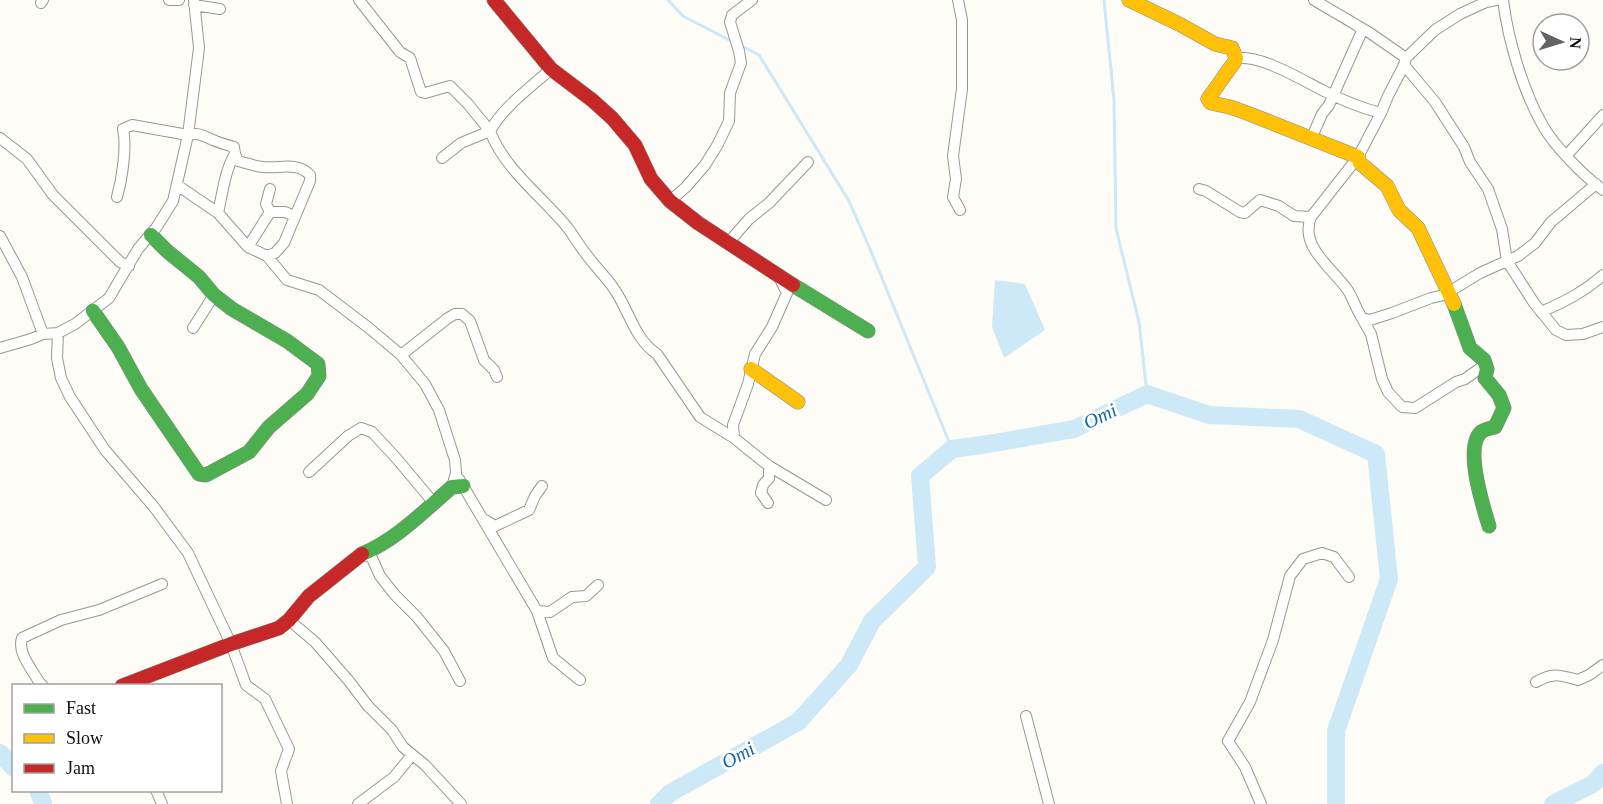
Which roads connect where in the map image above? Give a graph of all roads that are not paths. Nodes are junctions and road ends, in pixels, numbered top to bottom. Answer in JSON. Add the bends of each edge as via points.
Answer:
{"nodes":[{"id":1,"x":169,"y":0,"type":"edge"},
{"id":2,"x":178,"y":0,"type":"edge"},
{"id":3,"x":359,"y":0,"type":"edge"},
{"id":4,"x":494,"y":0,"type":"edge"},
{"id":5,"x":752,"y":0,"type":"edge"},
{"id":6,"x":958,"y":0,"type":"edge"},
{"id":7,"x":1129,"y":0,"type":"edge"},
{"id":8,"x":1314,"y":0,"type":"edge"},
{"id":9,"x":1489,"y":0,"type":"edge"},
{"id":10,"x":1503,"y":0,"type":"edge"},
{"id":11,"x":194,"y":2,"type":"edge"},
{"id":12,"x":220,"y":9,"type":"dead end"},
{"id":13,"x":1358,"y":26,"type":"junction"},
{"id":14,"x":1236,"y":58,"type":"junction"},
{"id":15,"x":1405,"y":61,"type":"junction"},
{"id":16,"x":551,"y":69,"type":"junction"},
{"id":17,"x":1333,"y":95,"type":"junction"},
{"id":18,"x":1381,"y":113,"type":"junction"},
{"id":19,"x":1603,"y":115,"type":"edge"},
{"id":20,"x":490,"y":131,"type":"junction"},
{"id":21,"x":188,"y":135,"type":"junction"},
{"id":22,"x":0,"y":138,"type":"edge"},
{"id":23,"x":1311,"y":139,"type":"junction"},
{"id":24,"x":235,"y":154,"type":"junction"},
{"id":25,"x":1566,"y":156,"type":"junction"},
{"id":26,"x":1358,"y":157,"type":"junction"},
{"id":27,"x":442,"y":158,"type":"dead end"},
{"id":28,"x":808,"y":162,"type":"dead end"},
{"id":29,"x":177,"y":185,"type":"junction"},
{"id":30,"x":1599,"y":187,"type":"edge"},
{"id":31,"x":270,"y":189,"type":"dead end"},
{"id":32,"x":1199,"y":189,"type":"dead end"},
{"id":33,"x":117,"y":197,"type":"dead end"},
{"id":34,"x":670,"y":201,"type":"junction"},
{"id":35,"x":960,"y":210,"type":"dead end"},
{"id":36,"x":270,"y":212,"type":"junction"},
{"id":37,"x":218,"y":213,"type":"junction"},
{"id":38,"x":294,"y":216,"type":"junction"},
{"id":39,"x":1311,"y":217,"type":"junction"},
{"id":40,"x":151,"y":235,"type":"junction"},
{"id":41,"x":0,"y":236,"type":"edge"},
{"id":42,"x":728,"y":243,"type":"junction"},
{"id":43,"x":248,"y":247,"type":"junction"},
{"id":44,"x":267,"y":256,"type":"junction"},
{"id":45,"x":1507,"y":261,"type":"junction"},
{"id":46,"x":129,"y":266,"type":"junction"},
{"id":47,"x":1603,"y":275,"type":"edge"},
{"id":48,"x":779,"y":276,"type":"junction"},
{"id":49,"x":1449,"y":291,"type":"junction"},
{"id":50,"x":214,"y":294,"type":"junction"},
{"id":51,"x":93,"y":311,"type":"junction"},
{"id":52,"x":1541,"y":312,"type":"junction"},
{"id":53,"x":1362,"y":318,"type":"junction"},
{"id":54,"x":1603,"y":327,"type":"edge"},
{"id":55,"x":194,"y":328,"type":"dead end"},
{"id":56,"x":868,"y":331,"type":"dead end"},
{"id":57,"x":58,"y":333,"type":"junction"},
{"id":58,"x":43,"y":334,"type":"junction"},
{"id":59,"x":0,"y":348,"type":"edge"},
{"id":60,"x":401,"y":355,"type":"junction"},
{"id":61,"x":1486,"y":364,"type":"junction"},
{"id":62,"x":751,"y":369,"type":"junction"},
{"id":63,"x":497,"y":376,"type":"dead end"},
{"id":64,"x":798,"y":402,"type":"dead end"},
{"id":65,"x":734,"y":438,"type":"junction"},
{"id":66,"x":769,"y":466,"type":"junction"},
{"id":67,"x":309,"y":472,"type":"dead end"},
{"id":68,"x":542,"y":486,"type":"dead end"},
{"id":69,"x":458,"y":487,"type":"junction"},
{"id":70,"x":826,"y":500,"type":"dead end"},
{"id":71,"x":433,"y":502,"type":"junction"},
{"id":72,"x":768,"y":503,"type":"dead end"},
{"id":73,"x":483,"y":518,"type":"junction"},
{"id":74,"x":1489,"y":526,"type":"dead end"},
{"id":75,"x":359,"y":555,"type":"junction"},
{"id":76,"x":1349,"y":576,"type":"dead end"},
{"id":77,"x":162,"y":584,"type":"dead end"},
{"id":78,"x":598,"y":585,"type":"dead end"},
{"id":79,"x":537,"y":611,"type":"junction"},
{"id":80,"x":289,"y":620,"type":"junction"},
{"id":81,"x":231,"y":644,"type":"junction"},
{"id":82,"x":1603,"y":665,"type":"edge"},
{"id":83,"x":580,"y":680,"type":"dead end"},
{"id":84,"x":460,"y":681,"type":"dead end"},
{"id":85,"x":1536,"y":682,"type":"dead end"},
{"id":86,"x":41,"y":684,"type":"edge"},
{"id":87,"x":127,"y":684,"type":"edge"},
{"id":88,"x":1026,"y":716,"type":"dead end"},
{"id":89,"x":412,"y":754,"type":"junction"},
{"id":90,"x":287,"y":804,"type":"edge"},
{"id":91,"x":358,"y":804,"type":"edge"},
{"id":92,"x":461,"y":804,"type":"edge"},
{"id":93,"x":1049,"y":804,"type":"edge"},
{"id":94,"x":1261,"y":804,"type":"edge"}],
"edges":[{"from":1,"to":2,"type":"street"},
{"from":3,"to":20,"type":"street","via":[[400,52],[410,58],[421,92],[450,86]]},
{"from":4,"to":16,"type":"street"},
{"from":5,"to":34,"type":"street","via":[[732,15],[730,22],[741,63],[730,93],[729,121],[705,165]]},
{"from":6,"to":35,"type":"street","via":[[962,20],[962,89],[953,156],[953,197]]},
{"from":7,"to":14,"type":"street","via":[[1215,45],[1232,48]]},
{"from":8,"to":13,"type":"street"},
{"from":9,"to":15,"type":"street","via":[[1436,30]]},
{"from":10,"to":25,"type":"street","via":[[1525,86],[1544,127]]},
{"from":11,"to":12,"type":"street"},
{"from":11,"to":21,"type":"street","via":[[199,48]]},
{"from":13,"to":15,"type":"street"},
{"from":13,"to":17,"type":"street","via":[[1362,31]]},
{"from":14,"to":17,"type":"street","via":[[1247,57],[1292,74]]},
{"from":14,"to":23,"type":"street","via":[[1208,99],[1211,103]]},
{"from":15,"to":18,"type":"street"},
{"from":15,"to":45,"type":"street","via":[[1488,189],[1502,229]]},
{"from":16,"to":20,"type":"street","via":[[503,113]]},
{"from":16,"to":34,"type":"street","via":[[612,118],[635,145],[651,178]]},
{"from":17,"to":18,"type":"street"},
{"from":17,"to":23,"type":"street"},
{"from":18,"to":26,"type":"street"},
{"from":19,"to":25,"type":"street"},
{"from":20,"to":27,"type":"street","via":[[461,143]]},
{"from":20,"to":65,"type":"street","via":[[514,170],[564,222],[614,288],[642,339],[657,354],[700,417]]},
{"from":21,"to":24,"type":"street","via":[[203,135],[234,147]]},
{"from":21,"to":29,"type":"street"},
{"from":21,"to":33,"type":"street","via":[[132,125],[123,129],[126,142]]},
{"from":22,"to":46,"type":"street","via":[[27,159],[53,195],[120,262]]},
{"from":23,"to":26,"type":"street"},
{"from":24,"to":37,"type":"street"},
{"from":24,"to":38,"type":"street","via":[[238,161],[249,164],[294,166],[307,171],[310,181]]},
{"from":25,"to":30,"type":"street"},
{"from":26,"to":39,"type":"street"},
{"from":26,"to":49,"type":"street","via":[[1387,186],[1399,210],[1418,228]]},
{"from":28,"to":42,"type":"street"},
{"from":29,"to":37,"type":"street"},
{"from":29,"to":40,"type":"street","via":[[173,201]]},
{"from":30,"to":45,"type":"street","via":[[1551,222],[1535,243]]},
{"from":31,"to":36,"type":"street"},
{"from":32,"to":39,"type":"street","via":[[1240,212],[1245,213],[1260,200],[1294,216]]},
{"from":34,"to":42,"type":"street"},
{"from":36,"to":38,"type":"street"},
{"from":36,"to":43,"type":"street"},
{"from":37,"to":43,"type":"street"},
{"from":38,"to":44,"type":"street","via":[[284,243]]},
{"from":39,"to":53,"type":"street","via":[[1308,226],[1318,256],[1346,289]]},
{"from":40,"to":46,"type":"street"},
{"from":40,"to":50,"type":"street"},
{"from":41,"to":58,"type":"street","via":[[22,277]]},
{"from":42,"to":48,"type":"street"},
{"from":43,"to":44,"type":"street"},
{"from":44,"to":60,"type":"street","via":[[287,280],[319,290]]},
{"from":45,"to":49,"type":"street"},
{"from":45,"to":52,"type":"street"},
{"from":46,"to":51,"type":"street","via":[[109,298]]},
{"from":47,"to":52,"type":"street","via":[[1573,297]]},
{"from":48,"to":56,"type":"street"},
{"from":48,"to":62,"type":"street","via":[[787,293]]},
{"from":49,"to":53,"type":"street","via":[[1370,320]]},
{"from":49,"to":61,"type":"street","via":[[1470,348]]},
{"from":50,"to":51,"type":"street","via":[[318,364],[319,376],[307,394],[269,427],[249,452],[206,475],[199,474]]},
{"from":50,"to":55,"type":"street"},
{"from":51,"to":57,"type":"street"},
{"from":52,"to":54,"type":"street","via":[[1556,330],[1566,335]]},
{"from":53,"to":61,"type":"street","via":[[1371,334],[1385,386],[1402,407],[1415,408]]},
{"from":57,"to":58,"type":"street"},
{"from":57,"to":81,"type":"street","via":[[57,358],[70,397],[105,450],[188,553]]},
{"from":58,"to":59,"type":"street"},
{"from":60,"to":63,"type":"street","via":[[448,318],[462,314],[470,321],[484,360]]},
{"from":60,"to":69,"type":"street","via":[[425,384],[439,410],[455,460]]},
{"from":61,"to":74,"type":"street","via":[[1485,378],[1504,408],[1495,427],[1482,431],[1476,440],[1478,492]]},
{"from":62,"to":64,"type":"street"},
{"from":62,"to":65,"type":"street","via":[[733,425]]},
{"from":65,"to":66,"type":"street"},
{"from":66,"to":70,"type":"street"},
{"from":66,"to":72,"type":"street","via":[[770,478],[761,493]]},
{"from":67,"to":71,"type":"street","via":[[361,428],[372,432]]},
{"from":68,"to":73,"type":"street","via":[[529,510],[495,526]]},
{"from":69,"to":71,"type":"street"},
{"from":69,"to":73,"type":"street"},
{"from":71,"to":75,"type":"street","via":[[392,538]]},
{"from":73,"to":79,"type":"street"},
{"from":75,"to":80,"type":"street","via":[[309,596]]},
{"from":75,"to":84,"type":"street","via":[[370,556],[380,576],[444,651]]},
{"from":76,"to":94,"type":"street","via":[[1334,557],[1322,553],[1303,559],[1290,576],[1273,640],[1250,702],[1228,741]]},
{"from":77,"to":86,"type":"street","via":[[22,638],[21,650]]},
{"from":78,"to":79,"type":"street","via":[[586,596],[572,597],[550,612]]},
{"from":79,"to":83,"type":"street","via":[[553,658]]},
{"from":80,"to":81,"type":"street","via":[[279,628]]},
{"from":80,"to":89,"type":"street","via":[[315,642]]},
{"from":81,"to":87,"type":"street"},
{"from":81,"to":90,"type":"street","via":[[246,685],[265,699],[289,749],[281,771]]},
{"from":82,"to":85,"type":"street","via":[[1578,680],[1548,675]]},
{"from":88,"to":93,"type":"street"},
{"from":89,"to":91,"type":"street","via":[[394,777]]},
{"from":89,"to":92,"type":"street"}]}
